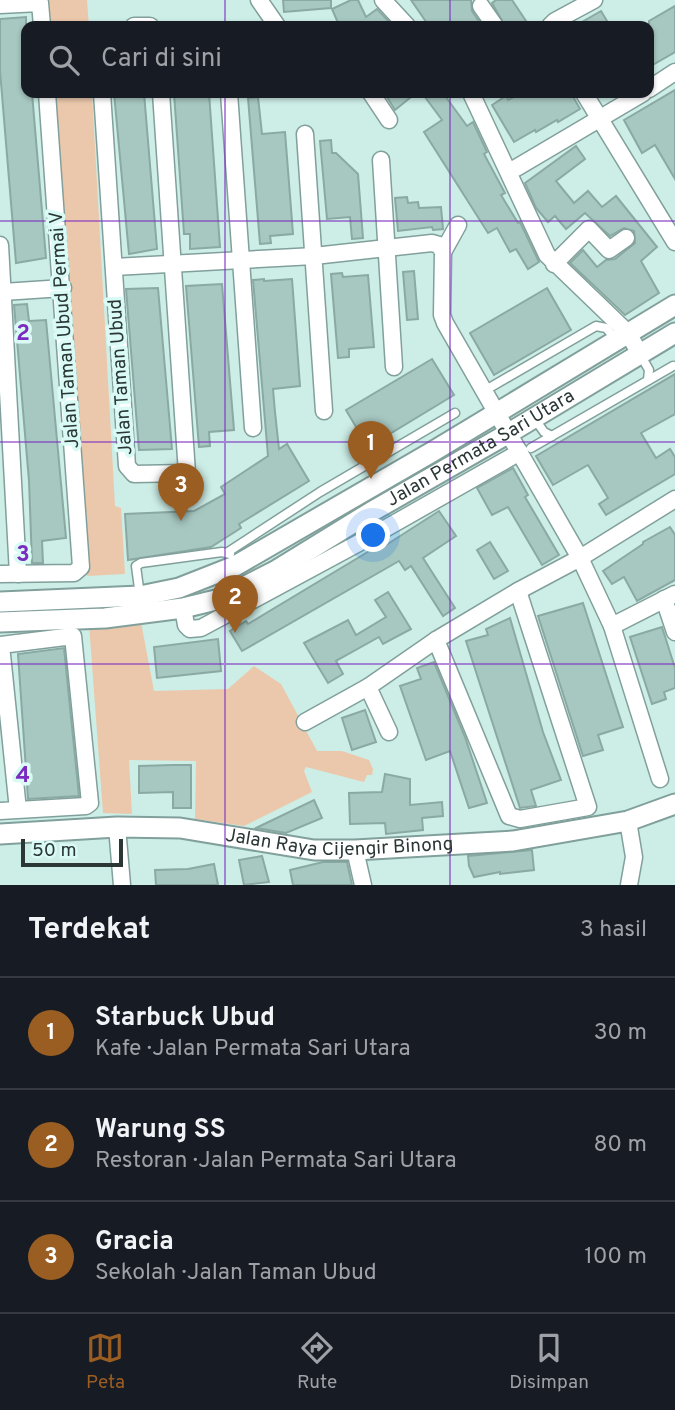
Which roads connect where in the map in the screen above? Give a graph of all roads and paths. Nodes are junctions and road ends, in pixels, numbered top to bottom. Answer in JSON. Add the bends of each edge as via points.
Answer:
{"nodes":[{"id":1,"x":259,"y":0,"type":"edge"},
{"id":2,"x":383,"y":0,"type":"edge"},
{"id":3,"x":585,"y":2,"type":"edge"},
{"id":4,"x":0,"y":5,"type":"edge"},
{"id":5,"x":481,"y":6,"type":"dead end"},
{"id":6,"x":42,"y":21,"type":"edge"},
{"id":7,"x":273,"y":21,"type":"edge"},
{"id":8,"x":395,"y":21,"type":"edge"},
{"id":9,"x":492,"y":21,"type":"edge"},
{"id":10,"x":557,"y":21,"type":"edge"},
{"id":11,"x":675,"y":72,"type":"edge"},
{"id":12,"x":654,"y":86,"type":"edge"},
{"id":13,"x":47,"y":98,"type":"edge"},
{"id":14,"x":102,"y":98,"type":"edge"},
{"id":15,"x":161,"y":98,"type":"edge"},
{"id":16,"x":229,"y":98,"type":"edge"},
{"id":17,"x":374,"y":98,"type":"edge"},
{"id":18,"x":473,"y":98,"type":"edge"},
{"id":19,"x":587,"y":98,"type":"edge"},
{"id":20,"x":635,"y":98,"type":"edge"},
{"id":21,"x":389,"y":120,"type":"dead end"},
{"id":22,"x":599,"y":120,"type":"junction"},
{"id":23,"x":305,"y":134,"type":"dead end"},
{"id":24,"x":381,"y":160,"type":"dead end"},
{"id":25,"x":516,"y":168,"type":"dead end"},
{"id":26,"x":458,"y":225,"type":"dead end"},
{"id":27,"x":626,"y":238,"type":"dead end"},
{"id":28,"x":675,"y":242,"type":"edge"},
{"id":29,"x":0,"y":245,"type":"edge"},
{"id":30,"x":387,"y":248,"type":"junction"},
{"id":31,"x":443,"y":252,"type":"junction"},
{"id":32,"x":314,"y":256,"type":"junction"},
{"id":33,"x":240,"y":261,"type":"junction"},
{"id":34,"x":554,"y":264,"type":"junction"},
{"id":35,"x":171,"y":265,"type":"junction"},
{"id":36,"x":114,"y":267,"type":"junction"},
{"id":37,"x":1,"y":271,"type":"edge"},
{"id":38,"x":63,"y":288,"type":"junction"},
{"id":39,"x":4,"y":292,"type":"junction"},
{"id":40,"x":675,"y":304,"type":"edge"},
{"id":41,"x":2,"y":312,"type":"edge"},
{"id":42,"x":653,"y":319,"type":"junction"},
{"id":43,"x":622,"y":337,"type":"junction"},
{"id":44,"x":672,"y":339,"type":"edge"},
{"id":45,"x":640,"y":354,"type":"junction"},
{"id":46,"x":673,"y":366,"type":"dead end"},
{"id":47,"x":394,"y":367,"type":"dead end"},
{"id":48,"x":648,"y":380,"type":"junction"},
{"id":49,"x":484,"y":391,"type":"junction"},
{"id":50,"x":324,"y":411,"type":"dead end"},
{"id":51,"x":496,"y":411,"type":"junction"},
{"id":52,"x":456,"y":413,"type":"dead end"},
{"id":53,"x":534,"y":418,"type":"junction"},
{"id":54,"x":253,"y":428,"type":"dead end"},
{"id":55,"x":422,"y":433,"type":"junction"},
{"id":56,"x":509,"y":433,"type":"junction"},
{"id":57,"x":552,"y":436,"type":"junction"},
{"id":58,"x":526,"y":450,"type":"junction"},
{"id":59,"x":432,"y":452,"type":"junction"},
{"id":60,"x":376,"y":460,"type":"junction"},
{"id":61,"x":387,"y":478,"type":"junction"},
{"id":62,"x":320,"y":492,"type":"junction"},
{"id":63,"x":675,"y":499,"type":"edge"},
{"id":64,"x":332,"y":510,"type":"junction"},
{"id":65,"x":371,"y":512,"type":"junction"},
{"id":66,"x":278,"y":530,"type":"junction"},
{"id":67,"x":382,"y":531,"type":"junction"},
{"id":68,"x":580,"y":558,"type":"junction"},
{"id":69,"x":232,"y":559,"type":"junction"},
{"id":70,"x":0,"y":574,"type":"edge"},
{"id":71,"x":18,"y":574,"type":"junction"},
{"id":72,"x":518,"y":591,"type":"junction"},
{"id":73,"x":141,"y":596,"type":"junction"},
{"id":74,"x":670,"y":597,"type":"edge"},
{"id":75,"x":0,"y":602,"type":"edge"},
{"id":76,"x":104,"y":608,"type":"junction"},
{"id":77,"x":178,"y":609,"type":"junction"},
{"id":78,"x":0,"y":622,"type":"edge"},
{"id":79,"x":612,"y":626,"type":"junction"},
{"id":80,"x":675,"y":632,"type":"edge"},
{"id":81,"x":436,"y":640,"type":"junction"},
{"id":82,"x":368,"y":687,"type":"junction"},
{"id":83,"x":306,"y":722,"type":"dead end"},
{"id":84,"x":389,"y":732,"type":"dead end"},
{"id":85,"x":660,"y":779,"type":"dead end"},
{"id":86,"x":675,"y":804,"type":"edge"},
{"id":87,"x":18,"y":810,"type":"junction"},
{"id":88,"x":0,"y":811,"type":"edge"},
{"id":89,"x":628,"y":821,"type":"junction"},
{"id":90,"x":117,"y":827,"type":"junction"},
{"id":91,"x":0,"y":834,"type":"edge"},
{"id":92,"x":355,"y":850,"type":"junction"},
{"id":93,"x":122,"y":885,"type":"edge"},
{"id":94,"x":363,"y":885,"type":"edge"},
{"id":95,"x":629,"y":885,"type":"edge"}],
"edges":[{"from":1,"to":7,"type":"street"},
{"from":2,"to":8,"type":"street"},
{"from":3,"to":10,"type":"street"},
{"from":4,"to":6,"type":"street","via":[[40,3]]},
{"from":5,"to":9,"type":"street"},
{"from":11,"to":12,"type":"street"},
{"from":13,"to":38,"type":"street","name":"Jalan Taman Ubud Permai V"},
{"from":14,"to":36,"type":"street","name":"Jalan Taman Ubud"},
{"from":15,"to":35,"type":"street","name":"Jalan Taman Ubud"},
{"from":16,"to":33,"type":"street"},
{"from":17,"to":21,"type":"street"},
{"from":18,"to":34,"type":"street"},
{"from":19,"to":22,"type":"street"},
{"from":20,"to":22,"type":"street"},
{"from":22,"to":25,"type":"street"},
{"from":22,"to":28,"type":"street"},
{"from":23,"to":32,"type":"street"},
{"from":24,"to":30,"type":"street"},
{"from":26,"to":31,"type":"street"},
{"from":27,"to":34,"type":"street","via":[[609,250],[589,229]]},
{"from":29,"to":37,"type":"street"},
{"from":30,"to":31,"type":"street","via":[[432,243]]},
{"from":30,"to":32,"type":"street"},
{"from":30,"to":47,"type":"street"},
{"from":31,"to":49,"type":"street","via":[[442,315]]},
{"from":32,"to":33,"type":"street"},
{"from":32,"to":50,"type":"street"},
{"from":33,"to":35,"type":"street"},
{"from":33,"to":54,"type":"street"},
{"from":34,"to":43,"type":"street"},
{"from":35,"to":36,"type":"street"},
{"from":35,"to":36,"type":"street","name":"Jalan Taman Ubud","via":[[187,474],[134,474],[127,466]]},
{"from":37,"to":39,"type":"street"},
{"from":38,"to":39,"type":"street"},
{"from":38,"to":71,"type":"street","name":"Jalan Taman Ubud Permai V","via":[[81,567],[74,573]]},
{"from":39,"to":41,"type":"street"},
{"from":40,"to":42,"type":"street","name":"Jalan Permata Sari Utara"},
{"from":41,"to":71,"type":"street"},
{"from":42,"to":43,"type":"street","name":"Jalan Permata Sari Utara"},
{"from":42,"to":44,"type":"street"},
{"from":43,"to":45,"type":"street"},
{"from":43,"to":49,"type":"lane","via":[[596,326]]},
{"from":43,"to":51,"type":"street","name":"Jalan Permata Sari Utara"},
{"from":44,"to":45,"type":"street","name":"Jalan Permata Sari Utara"},
{"from":45,"to":48,"type":"lane","via":[[649,370]]},
{"from":45,"to":53,"type":"street","name":"Jalan Permata Sari Utara"},
{"from":46,"to":48,"type":"lane"},
{"from":48,"to":57,"type":"lane"},
{"from":49,"to":51,"type":"street"},
{"from":51,"to":56,"type":"street"},
{"from":51,"to":59,"type":"street","name":"Jalan Permata Sari Utara"},
{"from":52,"to":55,"type":"lane"},
{"from":53,"to":56,"type":"street","name":"Jalan Permata Sari Utara"},
{"from":53,"to":57,"type":"lane"},
{"from":55,"to":59,"type":"lane"},
{"from":55,"to":60,"type":"lane"},
{"from":56,"to":58,"type":"street"},
{"from":56,"to":65,"type":"street","name":"Jalan Permata Sari Utara"},
{"from":57,"to":58,"type":"lane"},
{"from":58,"to":67,"type":"street"},
{"from":58,"to":68,"type":"street"},
{"from":59,"to":61,"type":"street","name":"Jalan Permata Sari Utara"},
{"from":60,"to":61,"type":"lane"},
{"from":60,"to":62,"type":"lane"},
{"from":61,"to":64,"type":"street","name":"Jalan Permata Sari Utara"},
{"from":62,"to":64,"type":"lane"},
{"from":62,"to":66,"type":"lane"},
{"from":63,"to":68,"type":"street"},
{"from":64,"to":66,"type":"street","name":"Jalan Permata Sari Utara"},
{"from":65,"to":67,"type":"street"},
{"from":65,"to":77,"type":"street","name":"Jalan Permata Sari Utara","via":[[220,599]]},
{"from":66,"to":69,"type":"street","name":"Jalan Permata Sari Utara"},
{"from":67,"to":77,"type":"street","via":[[201,628],[190,629]]},
{"from":68,"to":72,"type":"street"},
{"from":68,"to":79,"type":"street"},
{"from":69,"to":73,"type":"street","name":"Jalan Permata Sari Utara","via":[[179,588]]},
{"from":69,"to":73,"type":"lane","via":[[141,563],[135,571]]},
{"from":70,"to":71,"type":"street"},
{"from":72,"to":81,"type":"street"},
{"from":72,"to":81,"type":"street","via":[[587,807],[520,819],[509,816]]},
{"from":73,"to":76,"type":"street","name":"Jalan Permata Sari Utara"},
{"from":74,"to":79,"type":"street"},
{"from":74,"to":80,"type":"street"},
{"from":75,"to":76,"type":"street"},
{"from":76,"to":77,"type":"street","name":"Jalan Permata Sari Utara"},
{"from":76,"to":78,"type":"street"},
{"from":79,"to":85,"type":"street"},
{"from":81,"to":82,"type":"street"},
{"from":82,"to":83,"type":"street"},
{"from":82,"to":84,"type":"street"},
{"from":86,"to":89,"type":"street","name":"Jalan Raya Cijengir Binong"},
{"from":87,"to":87,"type":"street","via":[[2,644],[74,637],[90,803]]},
{"from":87,"to":88,"type":"street"},
{"from":89,"to":92,"type":"street","name":"Jalan Raya Cijengir Binong","via":[[513,841]]},
{"from":89,"to":95,"type":"street","via":[[634,857]]},
{"from":90,"to":91,"type":"street","name":"Jalan Raya Cijengir Binong"},
{"from":90,"to":92,"type":"street","name":"Jalan Raya Cijengir Binong","via":[[180,828],[314,850]]},
{"from":90,"to":93,"type":"street"},
{"from":92,"to":94,"type":"street"}]}
